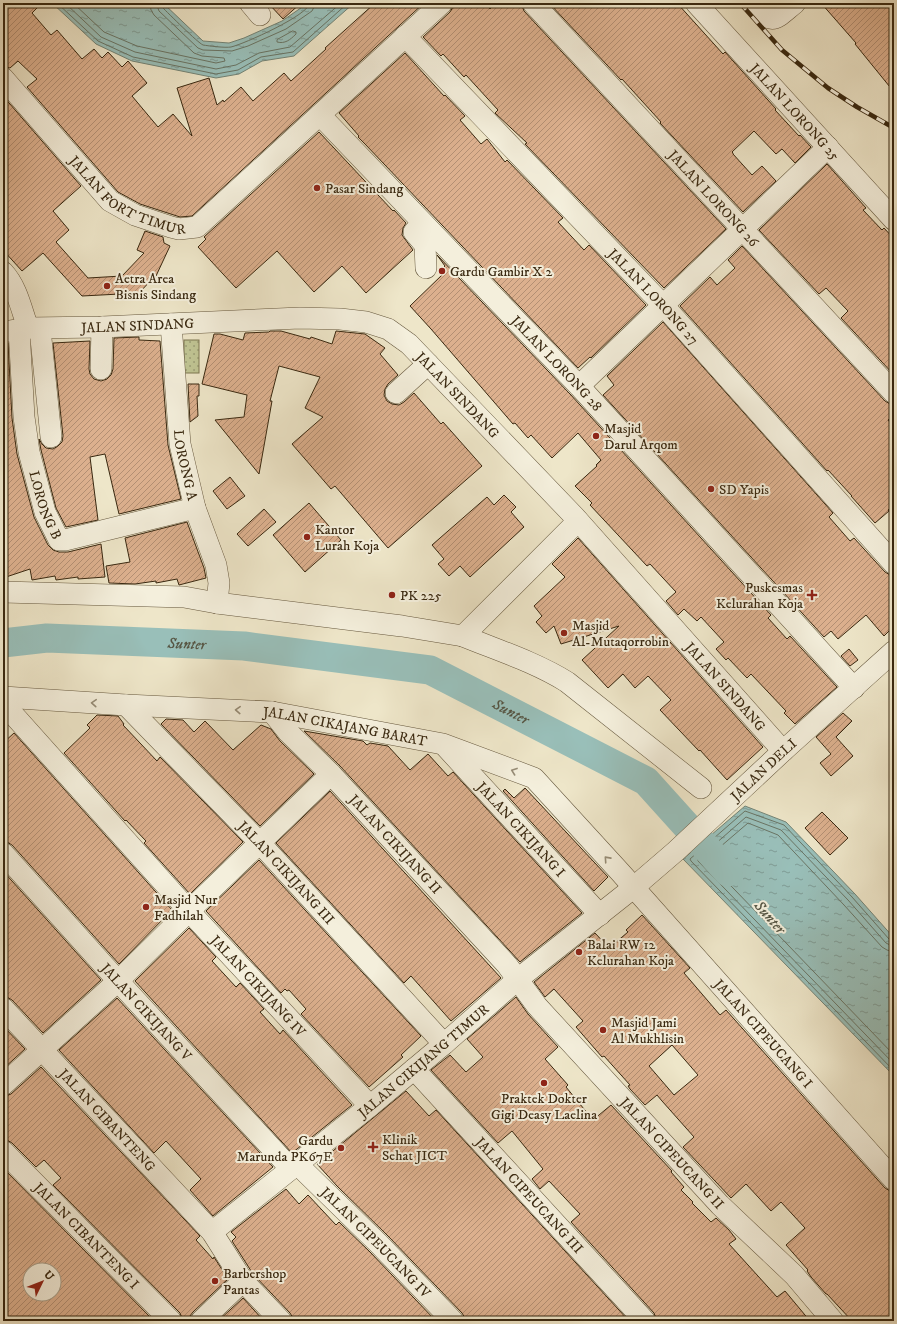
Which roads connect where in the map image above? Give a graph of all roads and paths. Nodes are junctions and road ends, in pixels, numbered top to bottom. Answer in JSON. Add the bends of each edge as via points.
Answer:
{"nodes":[{"id":1,"x":442,"y":3,"type":"edge"},
{"id":2,"x":533,"y":3,"type":"edge"},
{"id":3,"x":696,"y":3,"type":"edge"},
{"id":4,"x":753,"y":3,"type":"edge"},
{"id":5,"x":795,"y":3,"type":"edge"},
{"id":6,"x":405,"y":36,"type":"junction"},
{"id":7,"x":3,"y":78,"type":"edge"},
{"id":8,"x":320,"y":115,"type":"junction"},
{"id":9,"x":828,"y":147,"type":"junction"},
{"id":10,"x":894,"y":220,"type":"edge"},
{"id":11,"x":423,"y":222,"type":"junction"},
{"id":12,"x":743,"y":229,"type":"junction"},
{"id":13,"x":426,"y":268,"type":"dead end"},
{"id":14,"x":3,"y":272,"type":"edge"},
{"id":15,"x":664,"y":305,"type":"junction"},
{"id":16,"x":171,"y":324,"type":"junction"},
{"id":17,"x":102,"y":327,"type":"junction"},
{"id":18,"x":22,"y":330,"type":"edge"},
{"id":19,"x":428,"y":364,"type":"junction"},
{"id":20,"x":101,"y":370,"type":"dead end"},
{"id":21,"x":579,"y":386,"type":"junction"},
{"id":22,"x":396,"y":393,"type":"dead end"},
{"id":23,"x":894,"y":393,"type":"edge"},
{"id":24,"x":51,"y":437,"type":"dead end"},
{"id":25,"x":195,"y":508,"type":"junction"},
{"id":26,"x":578,"y":521,"type":"junction"},
{"id":27,"x":894,"y":564,"type":"edge"},
{"id":28,"x":3,"y":592,"type":"edge"},
{"id":29,"x":217,"y":603,"type":"junction"},
{"id":30,"x":462,"y":636,"type":"junction"},
{"id":31,"x":894,"y":651,"type":"edge"},
{"id":32,"x":854,"y":688,"type":"junction"},
{"id":33,"x":3,"y":697,"type":"edge"},
{"id":34,"x":126,"y":705,"type":"junction"},
{"id":35,"x":272,"y":712,"type":"junction"},
{"id":36,"x":7,"y":716,"type":"edge"},
{"id":37,"x":443,"y":744,"type":"junction"},
{"id":38,"x":783,"y":751,"type":"junction"},
{"id":39,"x":331,"y":774,"type":"junction"},
{"id":40,"x":701,"y":788,"type":"dead end"},
{"id":41,"x":260,"y":843,"type":"junction"},
{"id":42,"x":3,"y":853,"type":"edge"},
{"id":43,"x":640,"y":882,"type":"junction"},
{"id":44,"x":189,"y":911,"type":"junction"},
{"id":45,"x":600,"y":915,"type":"junction"},
{"id":46,"x":518,"y":979,"type":"junction"},
{"id":47,"x":118,"y":981,"type":"junction"},
{"id":48,"x":3,"y":1008,"type":"edge"},
{"id":49,"x":444,"y":1044,"type":"junction"},
{"id":50,"x":42,"y":1049,"type":"junction"},
{"id":51,"x":414,"y":1069,"type":"junction"},
{"id":52,"x":3,"y":1085,"type":"edge"},
{"id":53,"x":370,"y":1106,"type":"junction"},
{"id":54,"x":3,"y":1151,"type":"edge"},
{"id":55,"x":294,"y":1166,"type":"junction"},
{"id":56,"x":894,"y":1180,"type":"edge"},
{"id":57,"x":212,"y":1232,"type":"junction"},
{"id":58,"x":243,"y":1281,"type":"junction"},
{"id":59,"x":171,"y":1321,"type":"edge"},
{"id":60,"x":201,"y":1321,"type":"edge"},
{"id":61,"x":281,"y":1321,"type":"edge"},
{"id":62,"x":453,"y":1321,"type":"edge"},
{"id":63,"x":645,"y":1321,"type":"edge"},
{"id":64,"x":833,"y":1321,"type":"edge"}],
"edges":[{"from":1,"to":6,"type":"street","name":"JALAN FORT TIMUR"},
{"from":2,"to":12,"type":"street","name":"JALAN LORONG 26"},
{"from":3,"to":9,"type":"street","name":"JALAN LORONG 25"},
{"from":4,"to":5,"type":"street","via":[[770,19],[776,19]]},
{"from":6,"to":8,"type":"street","name":"JALAN FORT TIMUR"},
{"from":6,"to":15,"type":"street","name":"JALAN LORONG 27"},
{"from":7,"to":8,"type":"street","name":"JALAN FORT TIMUR","via":[[110,201],[135,216],[179,229],[197,227]]},
{"from":8,"to":11,"type":"street","name":"JALAN LORONG 28"},
{"from":9,"to":10,"type":"street","name":"JALAN LORONG 25"},
{"from":9,"to":12,"type":"street"},
{"from":11,"to":13,"type":"street","via":[[414,232],[426,245]]},
{"from":11,"to":21,"type":"street","name":"JALAN LORONG 28"},
{"from":12,"to":15,"type":"street"},
{"from":12,"to":23,"type":"street","name":"JALAN LORONG 26"},
{"from":14,"to":18,"type":"street","via":[[17,295]]},
{"from":15,"to":21,"type":"street"},
{"from":15,"to":27,"type":"street","name":"JALAN LORONG 27"},
{"from":16,"to":17,"type":"street","name":"JALAN SINDANG"},
{"from":16,"to":19,"type":"street","name":"JALAN SINDANG","via":[[300,318],[366,322],[388,329],[409,344]]},
{"from":16,"to":25,"type":"street","name":"LORONG A","via":[[180,444]]},
{"from":17,"to":18,"type":"street","name":"JALAN SINDANG"},
{"from":17,"to":20,"type":"street"},
{"from":18,"to":24,"type":"street"},
{"from":18,"to":25,"type":"street","name":"LORONG B","via":[[24,417],[29,452],[45,512],[59,540]]},
{"from":19,"to":22,"type":"street"},
{"from":19,"to":26,"type":"street","name":"JALAN SINDANG"},
{"from":21,"to":32,"type":"street","name":"JALAN LORONG 28"},
{"from":25,"to":29,"type":"street","name":"LORONG A","via":[[216,565],[219,583]]},
{"from":26,"to":30,"type":"street"},
{"from":26,"to":38,"type":"street","name":"JALAN SINDANG"},
{"from":28,"to":29,"type":"street","via":[[184,597]]},
{"from":29,"to":30,"type":"street"},
{"from":30,"to":40,"type":"street","via":[[537,666],[567,682]]},
{"from":31,"to":32,"type":"street","name":"JALAN DELI"},
{"from":32,"to":38,"type":"street","name":"JALAN DELI"},
{"from":34,"to":33,"type":"street","name":"JALAN CIKAJANG BARAT","one_way":true},
{"from":35,"to":34,"type":"street","name":"JALAN CIKAJANG BARAT","one_way":true},
{"from":34,"to":41,"type":"street","name":"JALAN CIKIJANG III"},
{"from":35,"to":37,"type":"street","name":"JALAN CIKAJANG BARAT"},
{"from":35,"to":39,"type":"street","name":"JALAN CIKIJANG II","via":[[288,732]]},
{"from":36,"to":44,"type":"street","name":"JALAN CIKIJANG IV"},
{"from":43,"to":37,"type":"street","name":"JALAN CIKAJANG BARAT","one_way":true,"via":[[534,778]]},
{"from":37,"to":45,"type":"street","name":"JALAN CIKIJANG I"},
{"from":38,"to":43,"type":"street","name":"JALAN DELI"},
{"from":39,"to":41,"type":"street"},
{"from":39,"to":46,"type":"street","name":"JALAN CIKIJANG II"},
{"from":41,"to":44,"type":"street"},
{"from":41,"to":49,"type":"street","name":"JALAN CIKIJANG III"},
{"from":42,"to":47,"type":"street","name":"JALAN CIKIJANG V"},
{"from":43,"to":45,"type":"street","name":"JALAN CIKIJANG TIMUR"},
{"from":43,"to":56,"type":"street","name":"JALAN CIPEUCANG I"},
{"from":44,"to":47,"type":"street"},
{"from":44,"to":53,"type":"street","name":"JALAN CIKIJANG IV"},
{"from":45,"to":46,"type":"street","name":"JALAN CIKIJANG TIMUR"},
{"from":46,"to":49,"type":"street","name":"JALAN CIKIJANG TIMUR"},
{"from":46,"to":64,"type":"street","name":"JALAN CIPEUCANG II","via":[[537,1006],[715,1199],[794,1275]]},
{"from":47,"to":50,"type":"street"},
{"from":47,"to":55,"type":"street","name":"JALAN CIKIJANG V"},
{"from":48,"to":50,"type":"street","name":"JALAN CIBANTENG"},
{"from":49,"to":51,"type":"street","name":"JALAN CIKIJANG TIMUR"},
{"from":50,"to":52,"type":"street"},
{"from":50,"to":57,"type":"street","name":"JALAN CIBANTENG"},
{"from":51,"to":53,"type":"street","name":"JALAN CIKIJANG TIMUR"},
{"from":51,"to":63,"type":"street","name":"JALAN CIPEUCANG III"},
{"from":53,"to":55,"type":"street","name":"JALAN CIKIJANG TIMUR"},
{"from":54,"to":59,"type":"street","name":"JALAN CIBANTENG I"},
{"from":55,"to":57,"type":"street","name":"JALAN CIKIJANG TIMUR"},
{"from":55,"to":62,"type":"street","name":"JALAN CIPEUCANG IV","via":[[379,1244]]},
{"from":57,"to":58,"type":"street","name":"JALAN CIBANTENG"},
{"from":58,"to":60,"type":"street"},
{"from":58,"to":61,"type":"street","name":"JALAN CIBANTENG"}]}
